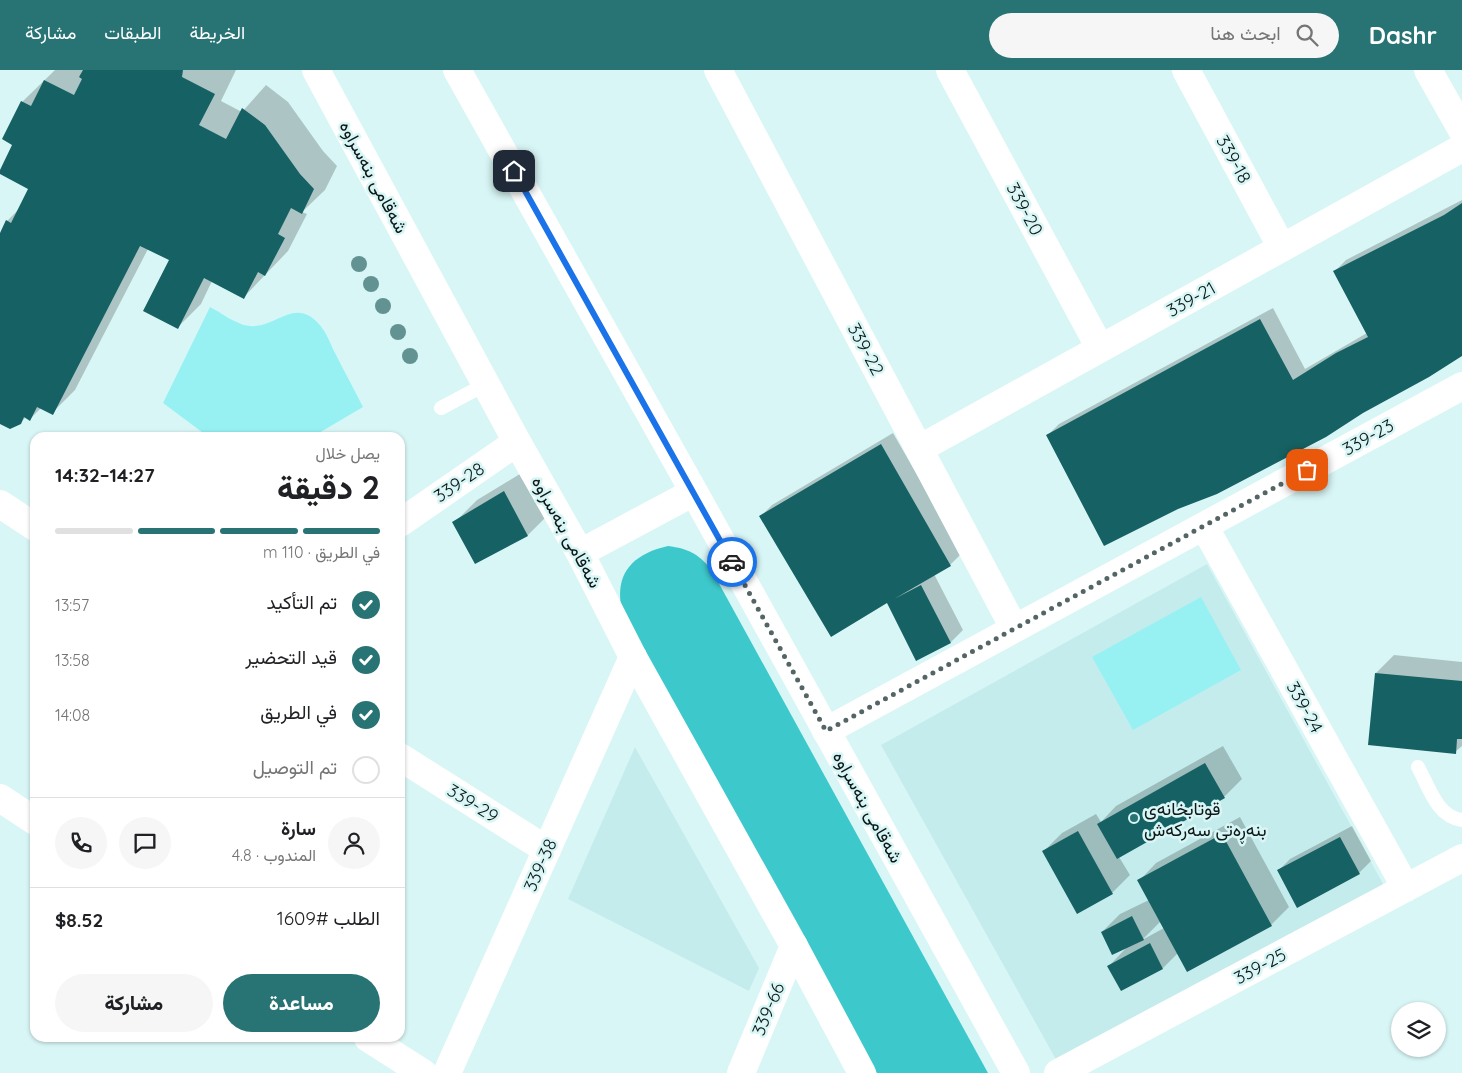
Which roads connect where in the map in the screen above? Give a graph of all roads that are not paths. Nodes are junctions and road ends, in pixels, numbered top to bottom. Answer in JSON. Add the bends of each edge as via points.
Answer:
{"nodes":[{"id":1,"x":316,"y":70,"type":"edge"},
{"id":2,"x":457,"y":70,"type":"edge"},
{"id":3,"x":718,"y":70,"type":"edge"},
{"id":4,"x":950,"y":70,"type":"edge"},
{"id":5,"x":1186,"y":70,"type":"edge"},
{"id":6,"x":1428,"y":70,"type":"edge"},
{"id":7,"x":1462,"y":130,"type":"edge"},
{"id":8,"x":1462,"y":148,"type":"edge"},
{"id":9,"x":1282,"y":248,"type":"junction"},
{"id":10,"x":1100,"y":348,"type":"junction"},
{"id":11,"x":486,"y":384,"type":"junction"},
{"id":12,"x":1462,"y":386,"type":"edge"},
{"id":13,"x":441,"y":408,"type":"dead end"},
{"id":14,"x":517,"y":442,"type":"junction"},
{"id":15,"x":919,"y":448,"type":"junction"},
{"id":16,"x":694,"y":492,"type":"junction"},
{"id":17,"x":0,"y":504,"type":"edge"},
{"id":18,"x":405,"y":520,"type":"edge"},
{"id":19,"x":30,"y":524,"type":"edge"},
{"id":20,"x":1204,"y":526,"type":"junction"},
{"id":21,"x":580,"y":553,"type":"junction"},
{"id":22,"x":1014,"y":628,"type":"junction"},
{"id":23,"x":633,"y":657,"type":"junction"},
{"id":24,"x":826,"y":731,"type":"junction"},
{"id":25,"x":405,"y":760,"type":"edge"},
{"id":26,"x":1418,"y":767,"type":"dead end"},
{"id":27,"x":0,"y":798,"type":"edge"},
{"id":28,"x":30,"y":818,"type":"edge"},
{"id":29,"x":1462,"y":820,"type":"edge"},
{"id":30,"x":547,"y":850,"type":"junction"},
{"id":31,"x":1462,"y":858,"type":"edge"},
{"id":32,"x":1406,"y":888,"type":"junction"},
{"id":33,"x":794,"y":946,"type":"junction"},
{"id":34,"x":374,"y":1042,"type":"edge"},
{"id":35,"x":423,"y":1073,"type":"edge"},
{"id":36,"x":447,"y":1073,"type":"edge"},
{"id":37,"x":741,"y":1073,"type":"edge"},
{"id":38,"x":862,"y":1073,"type":"edge"},
{"id":39,"x":1016,"y":1073,"type":"edge"},
{"id":40,"x":1058,"y":1073,"type":"edge"}],
"edges":[{"from":1,"to":11,"type":"street","name":"شەقامی بنەسراوە"},
{"from":2,"to":16,"type":"street","name":"شەقامی بنەسراوە"},
{"from":3,"to":15,"type":"street","name":"339-22"},
{"from":4,"to":10,"type":"street","name":"339-20"},
{"from":5,"to":9,"type":"street","name":"339-18"},
{"from":6,"to":7,"type":"street"},
{"from":8,"to":9,"type":"street","name":"339-21"},
{"from":9,"to":10,"type":"street","name":"339-21"},
{"from":10,"to":15,"type":"street","name":"339-21"},
{"from":11,"to":13,"type":"lane"},
{"from":11,"to":14,"type":"street","name":"شەقامی بنەسراوە"},
{"from":12,"to":20,"type":"street","name":"339-23"},
{"from":14,"to":18,"type":"street","name":"339-28"},
{"from":14,"to":21,"type":"street","name":"شەقامی بنەسراوە"},
{"from":15,"to":22,"type":"street","name":"339-22"},
{"from":16,"to":21,"type":"street"},
{"from":16,"to":24,"type":"street","name":"شەقامی بنەسراوە"},
{"from":17,"to":19,"type":"street"},
{"from":20,"to":22,"type":"street","name":"339-23"},
{"from":20,"to":32,"type":"street","name":"339-24"},
{"from":21,"to":23,"type":"street","name":"شەقامی بنەسراوە"},
{"from":22,"to":24,"type":"street","name":"339-23"},
{"from":23,"to":30,"type":"street","name":"339-38"},
{"from":23,"to":33,"type":"street","name":"شەقامی بنەسراوە"},
{"from":24,"to":39,"type":"street","name":"شەقامی بنەسراوە"},
{"from":25,"to":30,"type":"street","name":"339-29"},
{"from":26,"to":29,"type":"lane","via":[[1441,809],[1454,819]]},
{"from":27,"to":28,"type":"street"},
{"from":30,"to":36,"type":"street","name":"339-38"},
{"from":31,"to":32,"type":"street","name":"339-25"},
{"from":32,"to":40,"type":"street","name":"339-25"},
{"from":33,"to":37,"type":"street","name":"339-66"},
{"from":33,"to":38,"type":"street","name":"شەقامی بنەسراوە"},
{"from":34,"to":35,"type":"street"}]}
